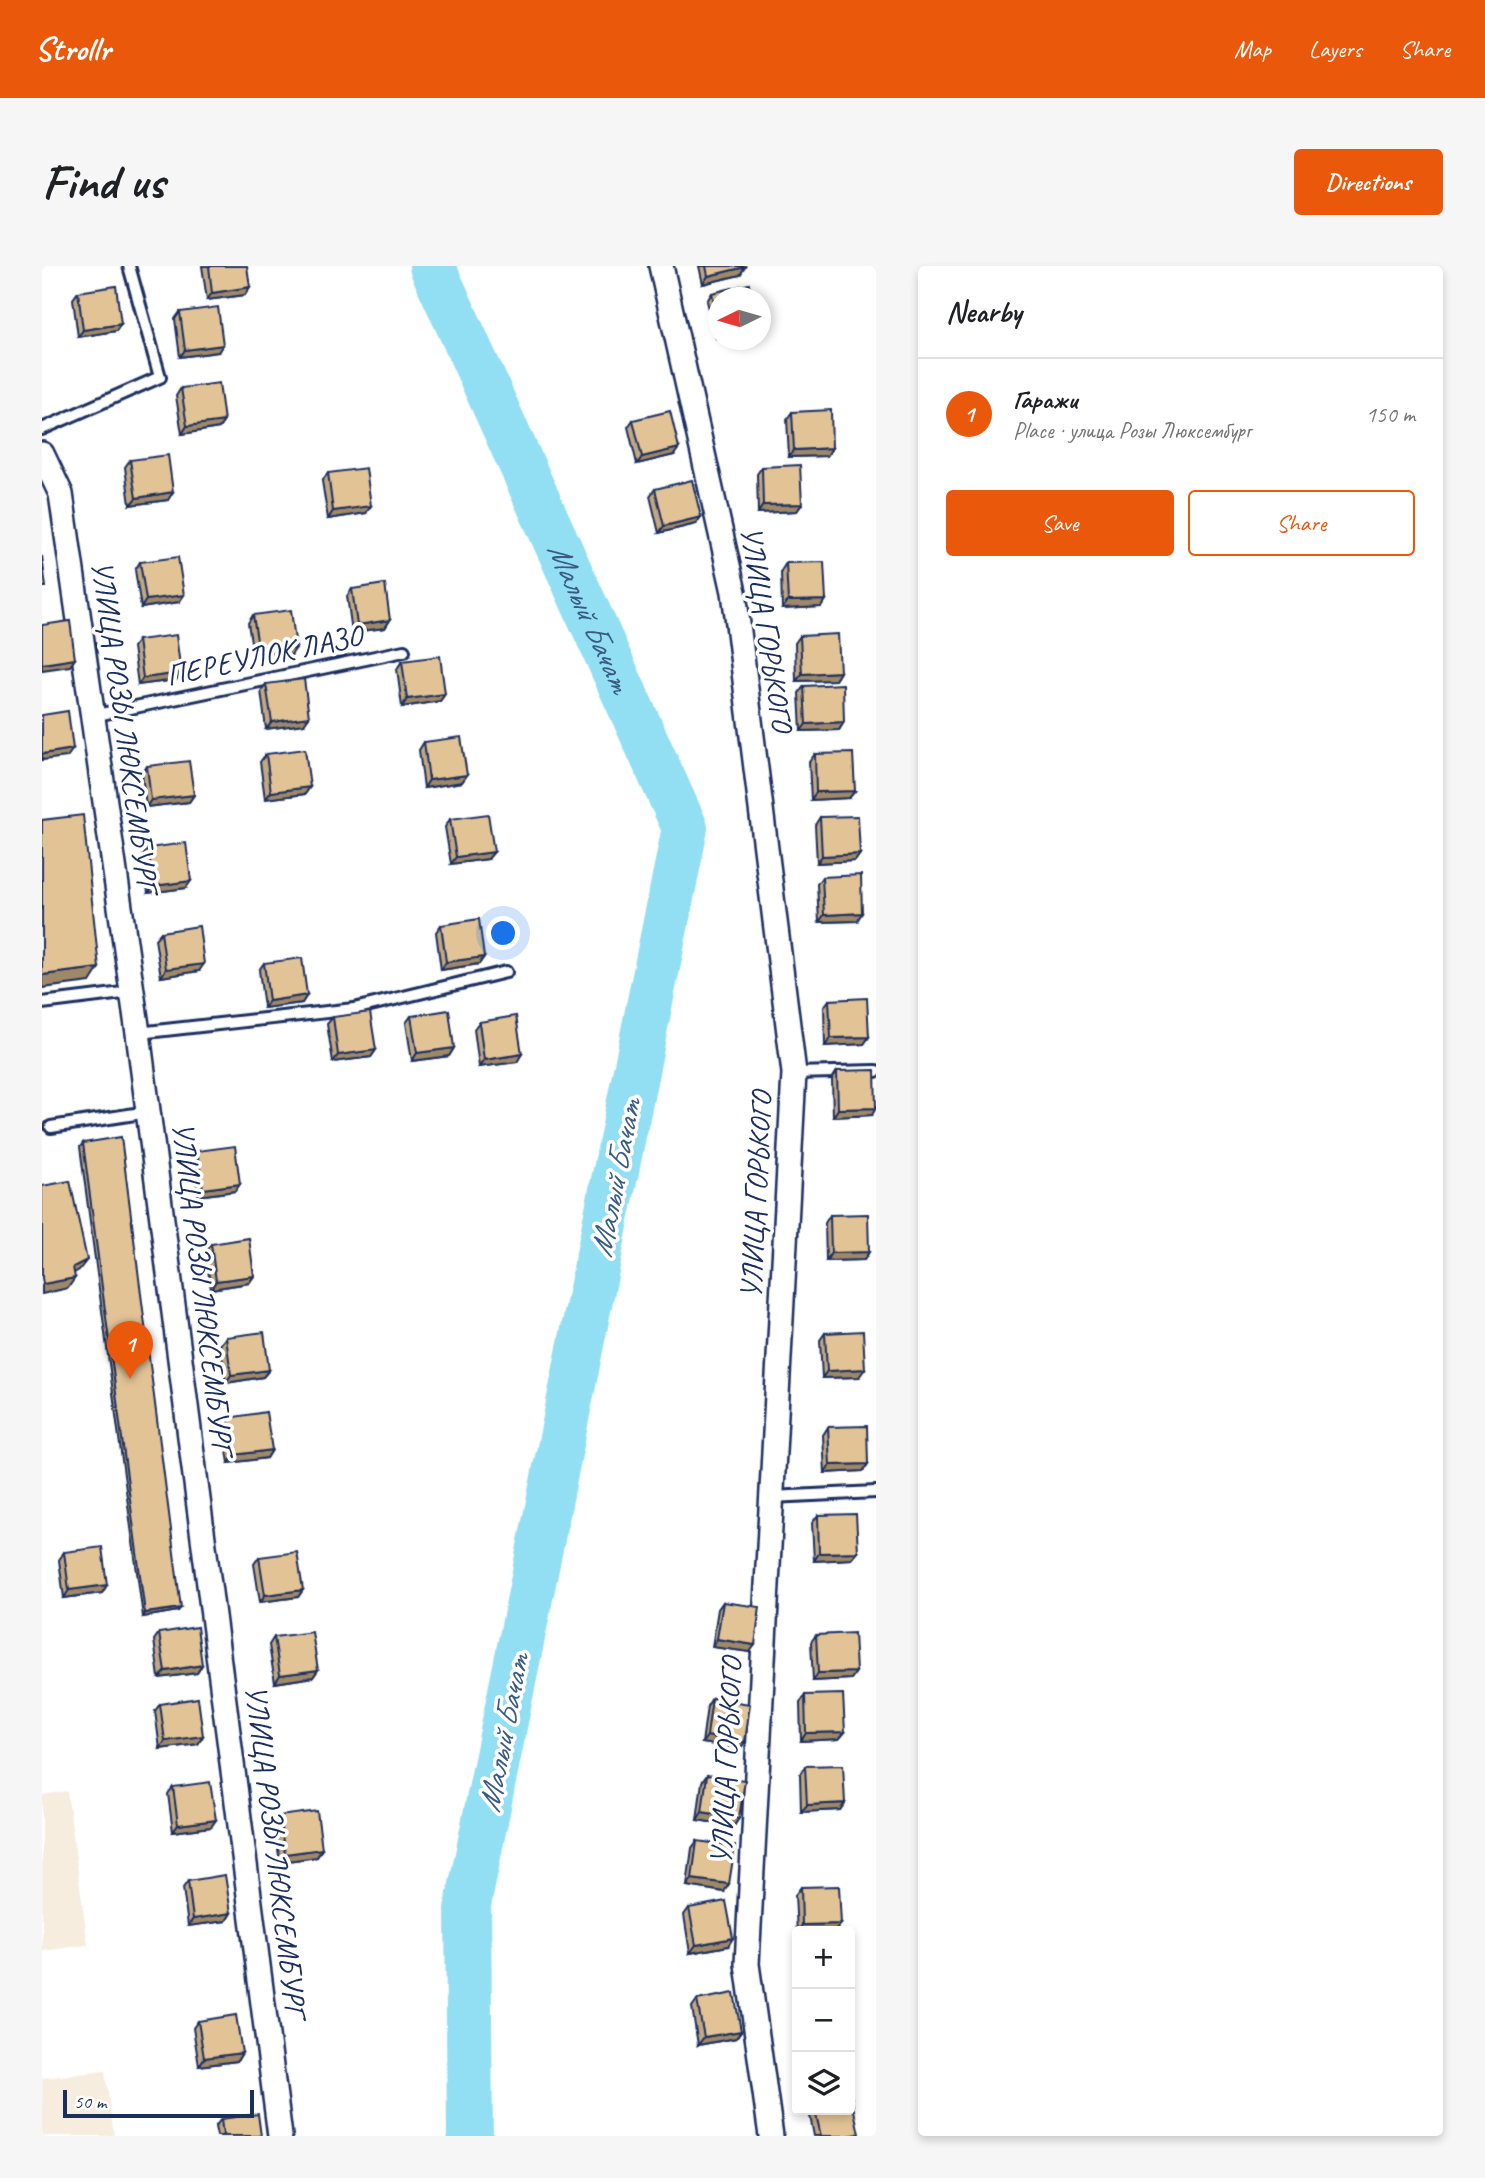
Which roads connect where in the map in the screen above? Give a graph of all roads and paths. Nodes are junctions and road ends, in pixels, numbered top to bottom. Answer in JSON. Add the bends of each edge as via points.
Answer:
{"nodes":[{"id":1,"x":129,"y":266,"type":"edge"},
{"id":2,"x":661,"y":266,"type":"edge"},
{"id":3,"x":42,"y":429,"type":"edge"},
{"id":4,"x":42,"y":454,"type":"edge"},
{"id":5,"x":404,"y":651,"type":"dead end"},
{"id":6,"x":92,"y":716,"type":"junction"},
{"id":7,"x":506,"y":972,"type":"dead end"},
{"id":8,"x":131,"y":992,"type":"junction"},
{"id":9,"x":42,"y":1003,"type":"edge"},
{"id":10,"x":138,"y":1033,"type":"junction"},
{"id":11,"x":876,"y":1071,"type":"edge"},
{"id":12,"x":794,"y":1073,"type":"junction"},
{"id":13,"x":148,"y":1112,"type":"junction"},
{"id":14,"x":51,"y":1127,"type":"dead end"},
{"id":15,"x":876,"y":1492,"type":"edge"},
{"id":16,"x":771,"y":1497,"type":"junction"},
{"id":17,"x":280,"y":2136,"type":"edge"},
{"id":18,"x":771,"y":2136,"type":"edge"}],
"edges":[{"from":1,"to":3,"type":"lane","via":[[160,376]]},
{"from":2,"to":12,"type":"street","name":"УЛИЦА ГОРЬКОГО","via":[[734,592]]},
{"from":4,"to":6,"type":"street","name":"УЛИЦА РОЗЫ ЛЮКСЕМБУРГ","via":[[61,494]]},
{"from":5,"to":6,"type":"lane","name":"ПЕРЕУЛОК ЛАЗО"},
{"from":6,"to":8,"type":"street","name":"УЛИЦА РОЗЫ ЛЮКСЕМБУРГ"},
{"from":7,"to":10,"type":"lane","via":[[354,1009]]},
{"from":8,"to":9,"type":"lane"},
{"from":8,"to":10,"type":"street","name":"УЛИЦА РОЗЫ ЛЮКСЕМБУРГ"},
{"from":10,"to":13,"type":"street","name":"УЛИЦА РОЗЫ ЛЮКСЕМБУРГ"},
{"from":11,"to":12,"type":"lane"},
{"from":12,"to":16,"type":"street","name":"УЛИЦА ГОРЬКОГО"},
{"from":13,"to":14,"type":"lane"},
{"from":13,"to":17,"type":"street","name":"УЛИЦА РОЗЫ ЛЮКСЕМБУРГ"},
{"from":15,"to":16,"type":"lane"},
{"from":16,"to":18,"type":"street","name":"УЛИЦА ГОРЬКОГО","via":[[747,1964]]}]}
